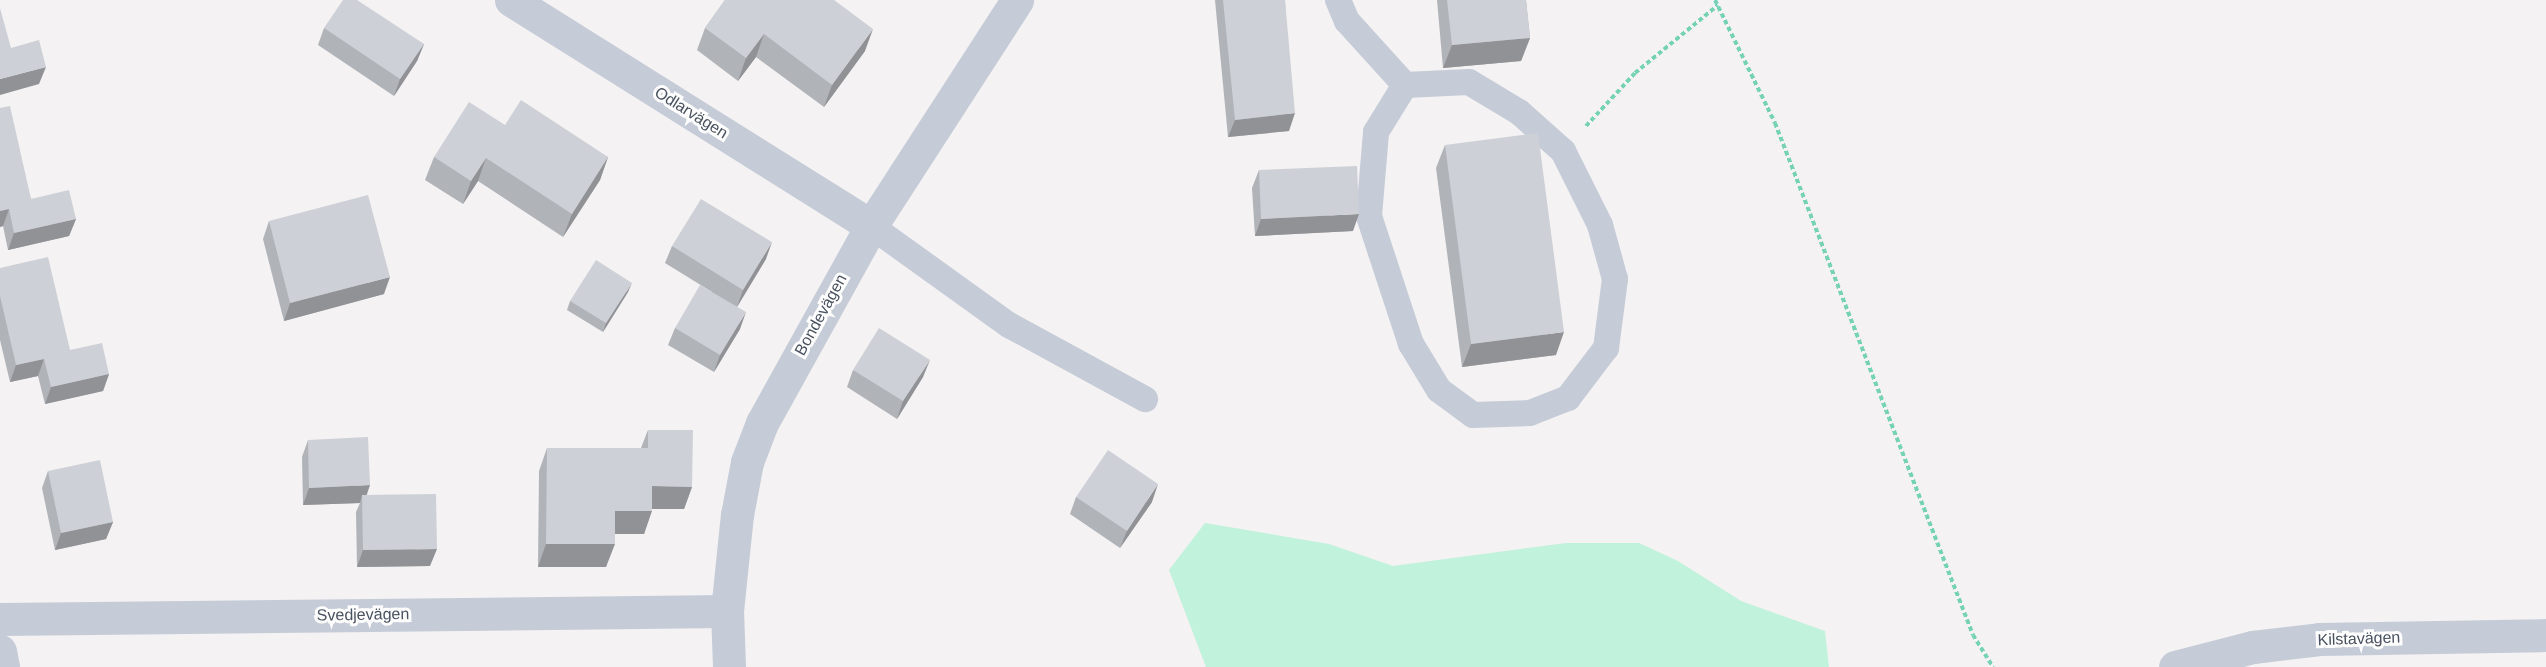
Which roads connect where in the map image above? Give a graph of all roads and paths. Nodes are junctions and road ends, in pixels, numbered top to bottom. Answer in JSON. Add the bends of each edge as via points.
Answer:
{"nodes":[{"id":1,"x":511,"y":0,"type":"edge"},
{"id":2,"x":1017,"y":0,"type":"edge"},
{"id":3,"x":1338,"y":0,"type":"edge"},
{"id":4,"x":1715,"y":0,"type":"edge"},
{"id":5,"x":1718,"y":5,"type":"junction"},
{"id":6,"x":1405,"y":85,"type":"junction"},
{"id":7,"x":1563,"y":151,"type":"junction"},
{"id":8,"x":871,"y":226,"type":"junction"},
{"id":9,"x":1145,"y":399,"type":"dead end"},
{"id":10,"x":727,"y":611,"type":"junction"},
{"id":11,"x":0,"y":619,"type":"edge"},
{"id":12,"x":2546,"y":635,"type":"edge"},
{"id":13,"x":0,"y":651,"type":"edge"},
{"id":14,"x":3,"y":667,"type":"edge"},
{"id":15,"x":729,"y":667,"type":"edge"},
{"id":16,"x":1993,"y":667,"type":"edge"},
{"id":17,"x":2175,"y":667,"type":"edge"}],
"edges":[{"from":1,"to":8,"type":"street","name":"Odlarvägen"},
{"from":2,"to":8,"type":"street","name":"Bondevägen"},
{"from":3,"to":6,"type":"lane","via":[[1347,21]]},
{"from":4,"to":5,"type":"path"},
{"from":5,"to":7,"type":"path","via":[[1635,73]]},
{"from":5,"to":16,"type":"path","via":[[1780,134],[1973,635]]},
{"from":6,"to":7,"type":"lane","via":[[1469,82],[1519,112]]},
{"from":6,"to":7,"type":"lane","via":[[1376,132],[1369,216],[1411,344],[1439,390],[1473,416],[1530,413],[1568,398],[1606,348],[1616,279],[1600,225]]},
{"from":8,"to":9,"type":"lane","via":[[1009,325]]},
{"from":8,"to":10,"type":"street","name":"Bondevägen","via":[[754,443],[737,515]]},
{"from":10,"to":11,"type":"street","name":"Svedjevägen"},
{"from":10,"to":15,"type":"street","name":"Bondevägen"},
{"from":12,"to":17,"type":"street","name":"Kilstavägen","via":[[2320,639],[2253,647]]},
{"from":13,"to":14,"type":"street"}]}
